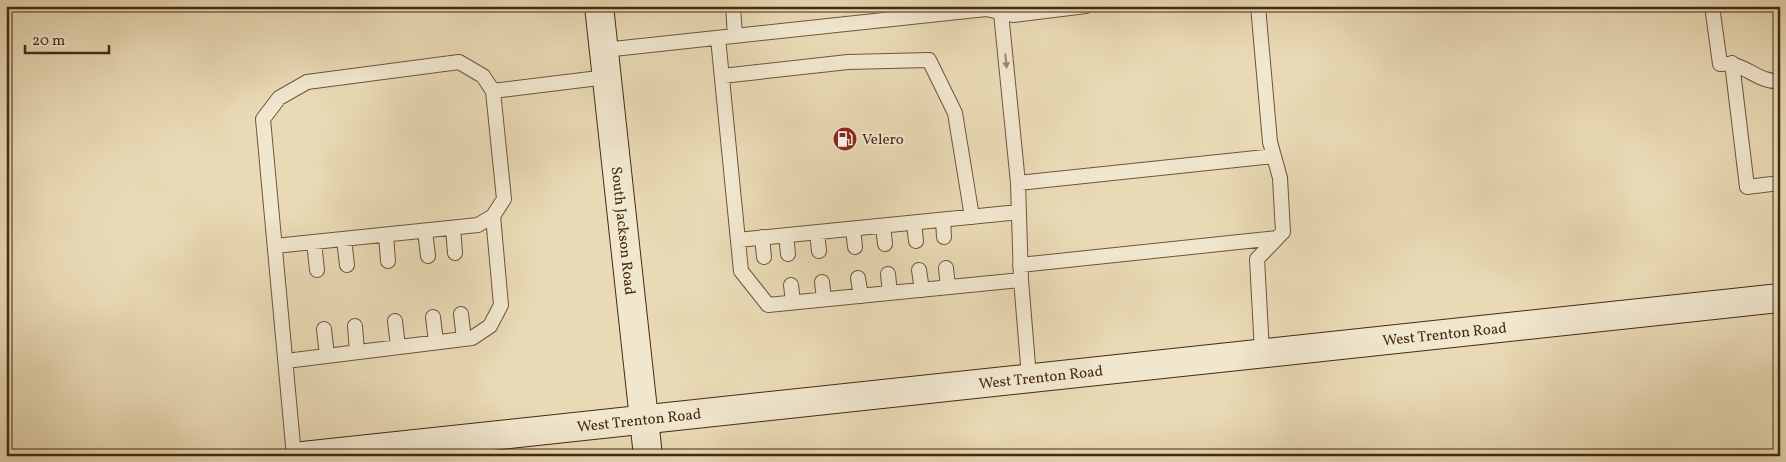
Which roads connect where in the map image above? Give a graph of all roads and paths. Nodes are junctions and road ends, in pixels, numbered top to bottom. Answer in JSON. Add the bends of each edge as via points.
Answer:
{"nodes":[{"id":1,"x":599,"y":6,"type":"edge"},
{"id":2,"x":733,"y":6,"type":"edge"},
{"id":3,"x":1086,"y":6,"type":"edge"},
{"id":4,"x":1258,"y":6,"type":"edge"},
{"id":5,"x":1712,"y":6,"type":"edge"},
{"id":6,"x":986,"y":8,"type":"edge"},
{"id":7,"x":1042,"y":9,"type":"edge"},
{"id":8,"x":921,"y":11,"type":"edge"},
{"id":9,"x":1001,"y":13,"type":"junction"},
{"id":10,"x":736,"y":36,"type":"junction"},
{"id":11,"x":718,"y":38,"type":"junction"},
{"id":12,"x":604,"y":50,"type":"junction"},
{"id":13,"x":1732,"y":63,"type":"junction"},
{"id":14,"x":722,"y":76,"type":"junction"},
{"id":15,"x":607,"y":77,"type":"junction"},
{"id":16,"x":1780,"y":81,"type":"edge"},
{"id":17,"x":493,"y":91,"type":"junction"},
{"id":18,"x":1274,"y":156,"type":"junction"},
{"id":19,"x":1018,"y":183,"type":"junction"},
{"id":20,"x":1780,"y":183,"type":"edge"},
{"id":21,"x":1019,"y":212,"type":"junction"},
{"id":22,"x":493,"y":216,"type":"junction"},
{"id":23,"x":972,"y":217,"type":"junction"},
{"id":24,"x":943,"y":220,"type":"junction"},
{"id":25,"x":914,"y":223,"type":"junction"},
{"id":26,"x":883,"y":226,"type":"junction"},
{"id":27,"x":452,"y":228,"type":"junction"},
{"id":28,"x":853,"y":229,"type":"junction"},
{"id":29,"x":425,"y":230,"type":"junction"},
{"id":30,"x":817,"y":232,"type":"junction"},
{"id":31,"x":386,"y":235,"type":"junction"},
{"id":32,"x":786,"y":235,"type":"junction"},
{"id":33,"x":944,"y":237,"type":"dead end"},
{"id":34,"x":762,"y":238,"type":"junction"},
{"id":35,"x":1278,"y":238,"type":"junction"},
{"id":36,"x":344,"y":239,"type":"junction"},
{"id":37,"x":738,"y":240,"type":"junction"},
{"id":38,"x":916,"y":241,"type":"dead end"},
{"id":39,"x":314,"y":242,"type":"junction"},
{"id":40,"x":884,"y":244,"type":"dead end"},
{"id":41,"x":275,"y":246,"type":"junction"},
{"id":42,"x":855,"y":247,"type":"dead end"},
{"id":43,"x":819,"y":251,"type":"dead end"},
{"id":44,"x":455,"y":253,"type":"dead end"},
{"id":45,"x":788,"y":254,"type":"dead end"},
{"id":46,"x":428,"y":256,"type":"dead end"},
{"id":47,"x":764,"y":257,"type":"dead end"},
{"id":48,"x":388,"y":261,"type":"dead end"},
{"id":49,"x":348,"y":265,"type":"dead end"},
{"id":50,"x":1020,"y":265,"type":"junction"},
{"id":51,"x":946,"y":268,"type":"dead end"},
{"id":52,"x":317,"y":270,"type":"dead end"},
{"id":53,"x":919,"y":270,"type":"dead end"},
{"id":54,"x":888,"y":274,"type":"dead end"},
{"id":55,"x":858,"y":278,"type":"dead end"},
{"id":56,"x":1021,"y":280,"type":"junction"},
{"id":57,"x":822,"y":282,"type":"dead end"},
{"id":58,"x":791,"y":285,"type":"dead end"},
{"id":59,"x":948,"y":287,"type":"junction"},
{"id":60,"x":766,"y":288,"type":"dead end"},
{"id":61,"x":922,"y":290,"type":"junction"},
{"id":62,"x":890,"y":293,"type":"junction"},
{"id":63,"x":861,"y":296,"type":"junction"},
{"id":64,"x":1780,"y":298,"type":"edge"},
{"id":65,"x":824,"y":300,"type":"junction"},
{"id":66,"x":793,"y":302,"type":"junction"},
{"id":67,"x":768,"y":305,"type":"junction"},
{"id":68,"x":461,"y":314,"type":"dead end"},
{"id":69,"x":434,"y":317,"type":"dead end"},
{"id":70,"x":395,"y":321,"type":"dead end"},
{"id":71,"x":355,"y":326,"type":"dead end"},
{"id":72,"x":324,"y":329,"type":"dead end"},
{"id":73,"x":464,"y":339,"type":"junction"},
{"id":74,"x":436,"y":342,"type":"junction"},
{"id":75,"x":398,"y":347,"type":"junction"},
{"id":76,"x":357,"y":352,"type":"junction"},
{"id":77,"x":1262,"y":352,"type":"junction"},
{"id":78,"x":327,"y":356,"type":"junction"},
{"id":79,"x":286,"y":361,"type":"junction"},
{"id":80,"x":1029,"y":377,"type":"junction"},
{"id":81,"x":644,"y":418,"type":"junction"},
{"id":82,"x":294,"y":456,"type":"edge"},
{"id":83,"x":303,"y":456,"type":"edge"},
{"id":84,"x":648,"y":456,"type":"edge"}],
"edges":[{"from":1,"to":12,"type":"main road","name":"South Jackson Road"},
{"from":2,"to":10,"type":"lane"},
{"from":3,"to":7,"type":"lane"},
{"from":4,"to":18,"type":"lane"},
{"from":5,"to":13,"type":"lane","via":[[1720,64]]},
{"from":6,"to":8,"type":"lane"},
{"from":6,"to":9,"type":"lane"},
{"from":7,"to":9,"type":"lane","via":[[1013,15]]},
{"from":8,"to":10,"type":"lane"},
{"from":9,"to":19,"type":"lane","one_way":true},
{"from":10,"to":11,"type":"lane"},
{"from":11,"to":12,"type":"lane"},
{"from":11,"to":14,"type":"lane"},
{"from":12,"to":15,"type":"main road","name":"South Jackson Road"},
{"from":13,"to":16,"type":"lane","via":[[1770,82]]},
{"from":13,"to":20,"type":"lane","via":[[1747,187]]},
{"from":14,"to":23,"type":"lane","via":[[848,62],[929,60],[955,113]]},
{"from":14,"to":37,"type":"lane"},
{"from":15,"to":17,"type":"lane"},
{"from":15,"to":81,"type":"main road","name":"South Jackson Road"},
{"from":17,"to":22,"type":"lane","via":[[504,199]]},
{"from":17,"to":41,"type":"lane","via":[[482,76],[459,62],[307,82],[279,98],[264,119]]},
{"from":18,"to":19,"type":"lane"},
{"from":18,"to":35,"type":"lane","via":[[1280,178],[1283,232]]},
{"from":19,"to":21,"type":"lane"},
{"from":21,"to":23,"type":"lane"},
{"from":21,"to":50,"type":"lane"},
{"from":22,"to":27,"type":"lane","via":[[478,225]]},
{"from":22,"to":73,"type":"lane","via":[[501,305],[490,326],[472,338]]},
{"from":23,"to":24,"type":"lane"},
{"from":24,"to":25,"type":"lane"},
{"from":24,"to":33,"type":"lane"},
{"from":25,"to":26,"type":"lane"},
{"from":25,"to":38,"type":"lane"},
{"from":26,"to":28,"type":"lane"},
{"from":26,"to":40,"type":"lane"},
{"from":27,"to":29,"type":"lane"},
{"from":27,"to":44,"type":"lane"},
{"from":28,"to":30,"type":"lane"},
{"from":28,"to":42,"type":"lane"},
{"from":29,"to":31,"type":"lane"},
{"from":29,"to":46,"type":"lane"},
{"from":30,"to":32,"type":"lane"},
{"from":30,"to":43,"type":"lane"},
{"from":31,"to":36,"type":"lane"},
{"from":31,"to":48,"type":"lane"},
{"from":32,"to":34,"type":"lane"},
{"from":32,"to":45,"type":"lane"},
{"from":34,"to":37,"type":"lane"},
{"from":34,"to":47,"type":"lane"},
{"from":35,"to":50,"type":"lane"},
{"from":35,"to":77,"type":"lane","via":[[1257,259]]},
{"from":36,"to":39,"type":"lane"},
{"from":36,"to":49,"type":"lane"},
{"from":37,"to":67,"type":"lane","via":[[742,271]]},
{"from":39,"to":41,"type":"lane"},
{"from":39,"to":52,"type":"lane"},
{"from":41,"to":79,"type":"lane"},
{"from":50,"to":56,"type":"lane"},
{"from":51,"to":59,"type":"lane"},
{"from":53,"to":61,"type":"lane"},
{"from":54,"to":62,"type":"lane"},
{"from":55,"to":63,"type":"lane"},
{"from":56,"to":59,"type":"lane"},
{"from":56,"to":80,"type":"lane"},
{"from":57,"to":65,"type":"lane"},
{"from":58,"to":66,"type":"lane"},
{"from":59,"to":61,"type":"lane"},
{"from":60,"to":67,"type":"lane"},
{"from":61,"to":62,"type":"lane"},
{"from":62,"to":63,"type":"lane"},
{"from":63,"to":65,"type":"lane"},
{"from":64,"to":77,"type":"main road","name":"West Trenton Road"},
{"from":65,"to":66,"type":"lane"},
{"from":66,"to":67,"type":"lane"},
{"from":68,"to":73,"type":"lane"},
{"from":69,"to":74,"type":"lane"},
{"from":70,"to":75,"type":"lane"},
{"from":71,"to":76,"type":"lane"},
{"from":72,"to":78,"type":"lane"},
{"from":73,"to":74,"type":"lane"},
{"from":74,"to":75,"type":"lane"},
{"from":75,"to":76,"type":"lane"},
{"from":76,"to":78,"type":"lane"},
{"from":77,"to":80,"type":"main road","name":"West Trenton Road"},
{"from":78,"to":79,"type":"lane"},
{"from":79,"to":82,"type":"lane"},
{"from":80,"to":81,"type":"main road","name":"West Trenton Road"},
{"from":81,"to":83,"type":"main road","name":"West Trenton Road"},
{"from":81,"to":84,"type":"main road","name":"South Jackson Road"}]}
